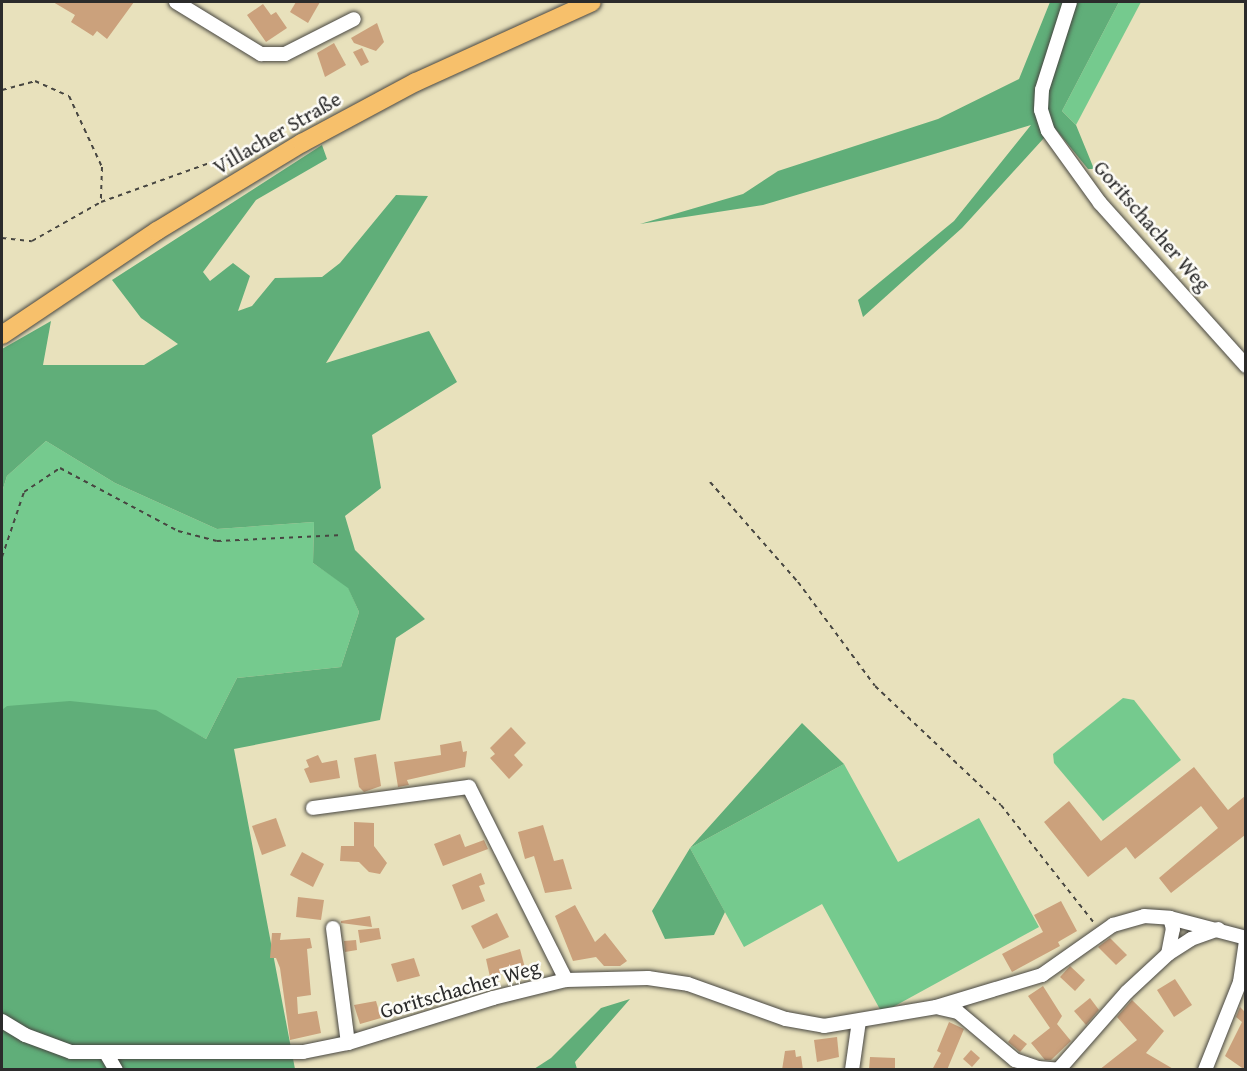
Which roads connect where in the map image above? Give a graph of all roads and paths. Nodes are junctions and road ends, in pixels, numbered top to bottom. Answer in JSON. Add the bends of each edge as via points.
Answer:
{"nodes":[{"id":1,"x":176,"y":2,"type":"edge"},
{"id":2,"x":592,"y":2,"type":"edge"},
{"id":3,"x":1070,"y":2,"type":"edge"},
{"id":4,"x":354,"y":19,"type":"dead end"},
{"id":5,"x":2,"y":90,"type":"edge"},
{"id":6,"x":295,"y":148,"type":"junction"},
{"id":7,"x":101,"y":202,"type":"junction"},
{"id":8,"x":2,"y":238,"type":"edge"},
{"id":9,"x":2,"y":335,"type":"edge"},
{"id":10,"x":1245,"y":366,"type":"edge"},
{"id":11,"x":710,"y":482,"type":"dead end"},
{"id":12,"x":344,"y":535,"type":"dead end"},
{"id":13,"x":2,"y":557,"type":"edge"},
{"id":14,"x":313,"y":808,"type":"dead end"},
{"id":15,"x":1170,"y":918,"type":"junction"},
{"id":16,"x":333,"y":928,"type":"dead end"},
{"id":17,"x":1098,"y":928,"type":"dead end"},
{"id":18,"x":1220,"y":929,"type":"junction"},
{"id":19,"x":1245,"y":940,"type":"edge"},
{"id":20,"x":1168,"y":954,"type":"junction"},
{"id":21,"x":566,"y":980,"type":"junction"},
{"id":22,"x":1243,"y":984,"type":"edge"},
{"id":23,"x":936,"y":1007,"type":"junction"},
{"id":24,"x":2,"y":1021,"type":"edge"},
{"id":25,"x":859,"y":1021,"type":"junction"},
{"id":26,"x":348,"y":1043,"type":"junction"},
{"id":27,"x":106,"y":1053,"type":"junction"},
{"id":28,"x":1061,"y":1069,"type":"edge"},
{"id":29,"x":116,"y":1070,"type":"edge"},
{"id":30,"x":852,"y":1070,"type":"edge"},
{"id":31,"x":1205,"y":1070,"type":"edge"}],
"edges":[{"from":1,"to":4,"type":"street","via":[[261,54],[285,54]]},
{"from":2,"to":6,"type":"main road","name":"Villacher Straße","via":[[416,82]]},
{"from":3,"to":10,"type":"street","name":"Goritschacher Weg","via":[[1042,90],[1041,110],[1048,131],[1100,203]]},
{"from":5,"to":7,"type":"path","via":[[35,81],[69,96],[102,167]]},
{"from":6,"to":7,"type":"path","via":[[287,133]]},
{"from":6,"to":9,"type":"main road","name":"Villacher Straße","via":[[157,231]]},
{"from":7,"to":8,"type":"path","via":[[32,241]]},
{"from":11,"to":17,"type":"path","via":[[798,582],[875,686],[1001,805]]},
{"from":12,"to":13,"type":"path","via":[[217,542],[178,531],[60,468],[24,492]]},
{"from":14,"to":21,"type":"street","via":[[469,787]]},
{"from":15,"to":18,"type":"street","name":"Goritschacher Weg"},
{"from":15,"to":20,"type":"street","via":[[1173,929]]},
{"from":15,"to":23,"type":"street","name":"Goritschacher Weg","via":[[1144,916],[1113,925],[1042,975]]},
{"from":16,"to":26,"type":"street"},
{"from":18,"to":19,"type":"street","name":"Goritschacher Weg"},
{"from":18,"to":20,"type":"street","via":[[1191,939]]},
{"from":19,"to":22,"type":"street"},
{"from":20,"to":28,"type":"street","via":[[1120,1000]]},
{"from":21,"to":25,"type":"street","name":"Goritschacher Weg","via":[[648,978],[688,984],[786,1019],[824,1026]]},
{"from":21,"to":26,"type":"street","name":"Goritschacher Weg"},
{"from":22,"to":31,"type":"street"},
{"from":23,"to":25,"type":"street","name":"Goritschacher Weg"},
{"from":23,"to":28,"type":"street","via":[[958,1012],[1015,1060],[1038,1068]]},
{"from":24,"to":27,"type":"street","name":"Goritschacher Weg","via":[[25,1035],[70,1052]]},
{"from":25,"to":30,"type":"street"},
{"from":26,"to":27,"type":"street","name":"Goritschacher Weg","via":[[303,1052]]},
{"from":27,"to":29,"type":"street"}]}
